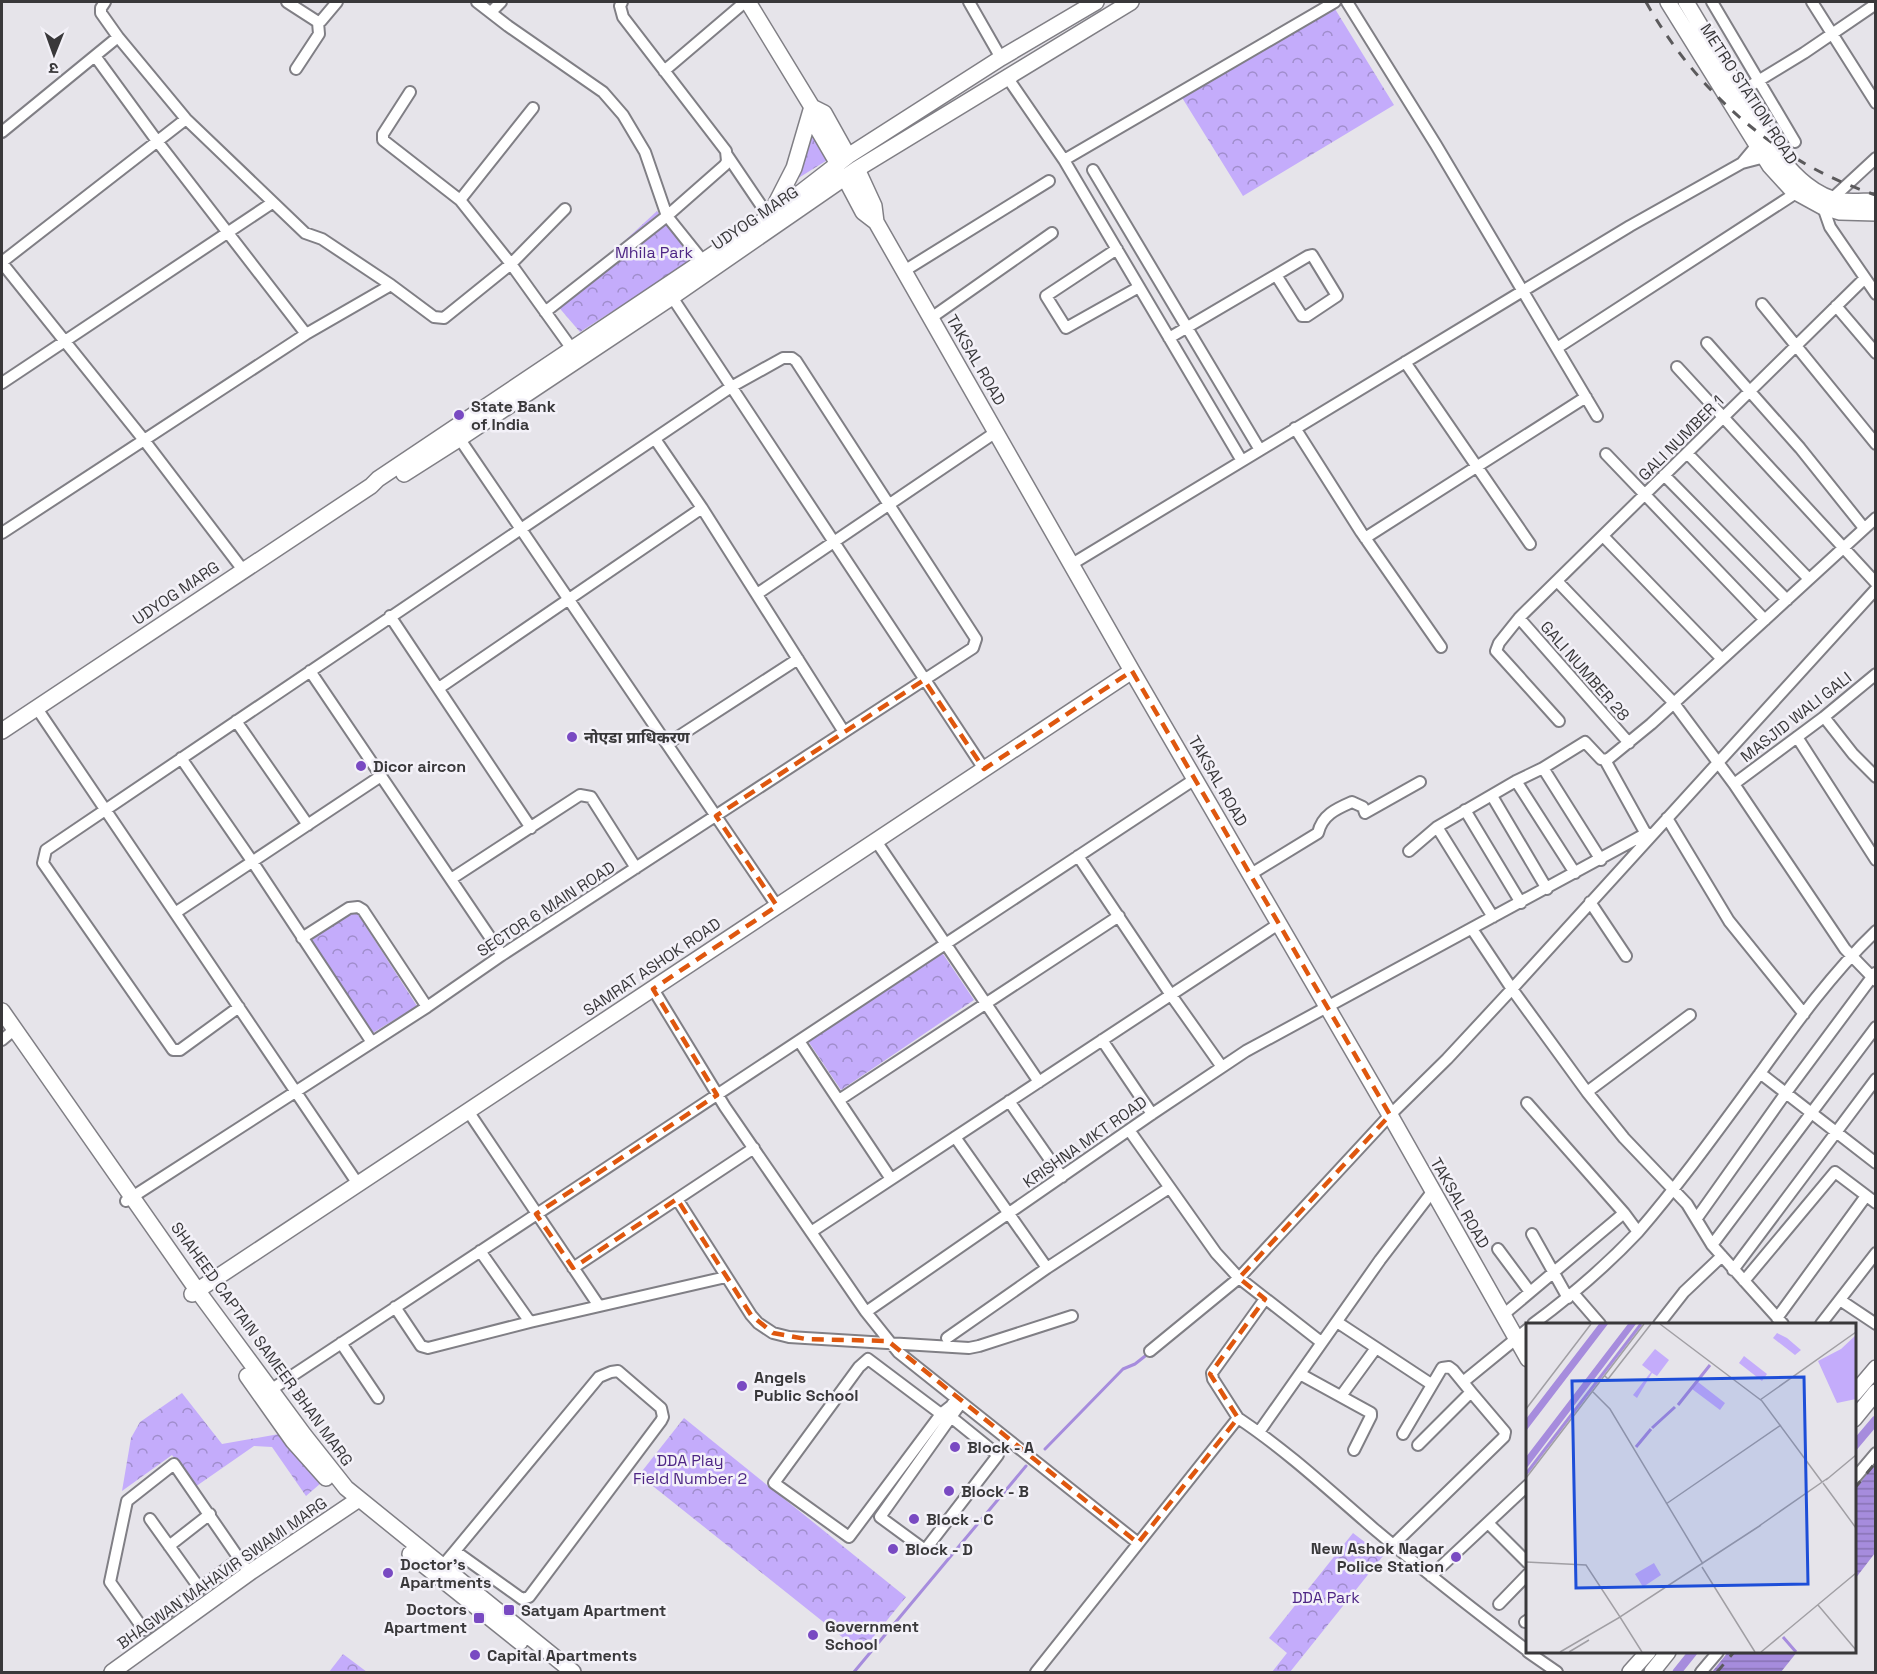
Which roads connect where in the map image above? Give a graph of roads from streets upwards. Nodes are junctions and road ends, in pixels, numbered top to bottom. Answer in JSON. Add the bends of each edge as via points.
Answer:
{"nodes":[{"id":1,"x":105,"y":2,"type":"edge"},
{"id":2,"x":287,"y":2,"type":"edge"},
{"id":3,"x":336,"y":2,"type":"edge"},
{"id":4,"x":477,"y":2,"type":"edge"},
{"id":5,"x":501,"y":2,"type":"edge"},
{"id":6,"x":622,"y":2,"type":"edge"},
{"id":7,"x":746,"y":2,"type":"edge"},
{"id":8,"x":969,"y":2,"type":"edge"},
{"id":9,"x":1096,"y":2,"type":"edge"},
{"id":10,"x":1131,"y":2,"type":"edge"},
{"id":11,"x":1335,"y":2,"type":"edge"},
{"id":12,"x":1347,"y":2,"type":"edge"},
{"id":13,"x":1668,"y":2,"type":"edge"},
{"id":14,"x":1686,"y":2,"type":"edge"},
{"id":15,"x":1712,"y":2,"type":"edge"},
{"id":16,"x":1812,"y":2,"type":"edge"},
{"id":17,"x":1875,"y":4,"type":"edge"},
{"id":18,"x":491,"y":12,"type":"junction"},
{"id":19,"x":318,"y":22,"type":"junction"},
{"id":20,"x":1832,"y":34,"type":"junction"},
{"id":21,"x":118,"y":37,"type":"junction"},
{"id":22,"x":95,"y":56,"type":"junction"},
{"id":23,"x":1001,"y":58,"type":"junction"},
{"id":24,"x":296,"y":69,"type":"dead end"},
{"id":25,"x":664,"y":71,"type":"junction"},
{"id":26,"x":1007,"y":77,"type":"junction"},
{"id":27,"x":1759,"y":81,"type":"junction"},
{"id":28,"x":410,"y":92,"type":"dead end"},
{"id":29,"x":1740,"y":92,"type":"junction"},
{"id":30,"x":1875,"y":103,"type":"edge"},
{"id":31,"x":812,"y":107,"type":"junction"},
{"id":32,"x":533,"y":108,"type":"dead end"},
{"id":33,"x":186,"y":118,"type":"junction"},
{"id":34,"x":2,"y":132,"type":"edge"},
{"id":35,"x":157,"y":141,"type":"junction"},
{"id":36,"x":1795,"y":142,"type":"dead end"},
{"id":37,"x":1761,"y":151,"type":"junction"},
{"id":38,"x":882,"y":153,"type":"junction"},
{"id":39,"x":727,"y":156,"type":"junction"},
{"id":40,"x":1875,"y":158,"type":"edge"},
{"id":41,"x":843,"y":160,"type":"junction"},
{"id":42,"x":1064,"y":160,"type":"junction"},
{"id":43,"x":1093,"y":170,"type":"dead end"},
{"id":44,"x":851,"y":174,"type":"junction"},
{"id":45,"x":1049,"y":181,"type":"dead end"},
{"id":46,"x":1796,"y":193,"type":"junction"},
{"id":47,"x":460,"y":200,"type":"junction"},
{"id":48,"x":1875,"y":201,"type":"edge"},
{"id":49,"x":272,"y":203,"type":"junction"},
{"id":50,"x":1828,"y":203,"type":"junction"},
{"id":51,"x":874,"y":206,"type":"junction"},
{"id":52,"x":566,"y":209,"type":"dead end"},
{"id":53,"x":1875,"y":213,"type":"edge"},
{"id":54,"x":667,"y":216,"type":"junction"},
{"id":55,"x":769,"y":217,"type":"junction"},
{"id":56,"x":876,"y":222,"type":"junction"},
{"id":57,"x":228,"y":232,"type":"junction"},
{"id":58,"x":1052,"y":232,"type":"dead end"},
{"id":59,"x":1117,"y":249,"type":"junction"},
{"id":60,"x":703,"y":261,"type":"junction"},
{"id":61,"x":2,"y":263,"type":"edge"},
{"id":62,"x":511,"y":264,"type":"junction"},
{"id":63,"x":904,"y":272,"type":"junction"},
{"id":64,"x":1276,"y":275,"type":"junction"},
{"id":65,"x":1864,"y":279,"type":"junction"},
{"id":66,"x":390,"y":285,"type":"junction"},
{"id":67,"x":1139,"y":286,"type":"junction"},
{"id":68,"x":1522,"y":292,"type":"junction"},
{"id":69,"x":1875,"y":294,"type":"edge"},
{"id":70,"x":672,"y":297,"type":"junction"},
{"id":71,"x":1762,"y":304,"type":"dead end"},
{"id":72,"x":1836,"y":306,"type":"junction"},
{"id":73,"x":545,"y":312,"type":"junction"},
{"id":74,"x":931,"y":318,"type":"junction"},
{"id":75,"x":1187,"y":329,"type":"junction"},
{"id":76,"x":306,"y":334,"type":"junction"},
{"id":77,"x":1169,"y":338,"type":"junction"},
{"id":78,"x":65,"y":341,"type":"junction"},
{"id":79,"x":1707,"y":343,"type":"dead end"},
{"id":80,"x":1796,"y":345,"type":"junction"},
{"id":81,"x":1557,"y":348,"type":"junction"},
{"id":82,"x":572,"y":349,"type":"junction"},
{"id":83,"x":1875,"y":353,"type":"edge"},
{"id":84,"x":1405,"y":362,"type":"junction"},
{"id":85,"x":1677,"y":367,"type":"dead end"},
{"id":86,"x":2,"y":383,"type":"edge"},
{"id":87,"x":731,"y":387,"type":"junction"},
{"id":88,"x":1750,"y":390,"type":"junction"},
{"id":89,"x":1586,"y":397,"type":"junction"},
{"id":90,"x":1597,"y":416,"type":"dead end"},
{"id":91,"x":1723,"y":417,"type":"junction"},
{"id":92,"x":1295,"y":428,"type":"junction"},
{"id":93,"x":996,"y":432,"type":"junction"},
{"id":94,"x":456,"y":434,"type":"junction"},
{"id":95,"x":655,"y":439,"type":"junction"},
{"id":96,"x":144,"y":440,"type":"junction"},
{"id":97,"x":1875,"y":444,"type":"edge"},
{"id":98,"x":1260,"y":450,"type":"junction"},
{"id":99,"x":1687,"y":453,"type":"junction"},
{"id":100,"x":1606,"y":454,"type":"dead end"},
{"id":101,"x":1242,"y":461,"type":"junction"},
{"id":102,"x":1477,"y":466,"type":"junction"},
{"id":103,"x":1664,"y":475,"type":"junction"},
{"id":104,"x":1644,"y":495,"type":"junction"},
{"id":105,"x":888,"y":505,"type":"junction"},
{"id":106,"x":702,"y":508,"type":"junction"},
{"id":107,"x":1875,"y":518,"type":"edge"},
{"id":108,"x":1864,"y":528,"type":"junction"},
{"id":109,"x":521,"y":529,"type":"junction"},
{"id":110,"x":2,"y":533,"type":"edge"},
{"id":111,"x":1603,"y":536,"type":"junction"},
{"id":112,"x":1365,"y":538,"type":"junction"},
{"id":113,"x":834,"y":542,"type":"junction"},
{"id":114,"x":1530,"y":544,"type":"dead end"},
{"id":115,"x":1843,"y":546,"type":"junction"},
{"id":116,"x":1072,"y":564,"type":"junction"},
{"id":117,"x":243,"y":570,"type":"junction"},
{"id":118,"x":1809,"y":579,"type":"junction"},
{"id":119,"x":1557,"y":581,"type":"junction"},
{"id":120,"x":1875,"y":583,"type":"edge"},
{"id":121,"x":1875,"y":589,"type":"edge"},
{"id":122,"x":757,"y":594,"type":"junction"},
{"id":123,"x":568,"y":599,"type":"junction"},
{"id":124,"x":1787,"y":600,"type":"junction"},
{"id":125,"x":390,"y":616,"type":"junction"},
{"id":126,"x":1519,"y":618,"type":"junction"},
{"id":127,"x":1765,"y":620,"type":"junction"},
{"id":128,"x":1441,"y":647,"type":"dead end"},
{"id":129,"x":1721,"y":658,"type":"junction"},
{"id":130,"x":798,"y":659,"type":"junction"},
{"id":131,"x":310,"y":671,"type":"junction"},
{"id":132,"x":1132,"y":671,"type":"junction"},
{"id":133,"x":1875,"y":674,"type":"edge"},
{"id":134,"x":924,"y":680,"type":"junction"},
{"id":135,"x":438,"y":688,"type":"junction"},
{"id":136,"x":1673,"y":702,"type":"junction"},
{"id":137,"x":36,"y":707,"type":"junction"},
{"id":138,"x":1824,"y":717,"type":"junction"},
{"id":139,"x":236,"y":720,"type":"junction"},
{"id":140,"x":1559,"y":721,"type":"dead end"},
{"id":141,"x":2,"y":731,"type":"edge"},
{"id":142,"x":844,"y":732,"type":"junction"},
{"id":143,"x":1797,"y":737,"type":"junction"},
{"id":144,"x":1629,"y":743,"type":"junction"},
{"id":145,"x":667,"y":744,"type":"junction"},
{"id":146,"x":181,"y":758,"type":"junction"},
{"id":147,"x":1605,"y":760,"type":"junction"},
{"id":148,"x":1718,"y":763,"type":"junction"},
{"id":149,"x":1543,"y":768,"type":"junction"},
{"id":150,"x":984,"y":770,"type":"junction"},
{"id":151,"x":381,"y":776,"type":"junction"},
{"id":152,"x":1875,"y":777,"type":"edge"},
{"id":153,"x":1196,"y":779,"type":"junction"},
{"id":154,"x":1516,"y":781,"type":"junction"},
{"id":155,"x":1420,"y":782,"type":"dead end"},
{"id":156,"x":1734,"y":784,"type":"junction"},
{"id":157,"x":1492,"y":796,"type":"junction"},
{"id":158,"x":105,"y":809,"type":"junction"},
{"id":159,"x":1465,"y":810,"type":"junction"},
{"id":160,"x":716,"y":816,"type":"junction"},
{"id":161,"x":1667,"y":818,"type":"junction"},
{"id":162,"x":308,"y":825,"type":"junction"},
{"id":163,"x":1437,"y":827,"type":"junction"},
{"id":164,"x":531,"y":828,"type":"junction"},
{"id":165,"x":1651,"y":831,"type":"junction"},
{"id":166,"x":876,"y":841,"type":"junction"},
{"id":167,"x":1409,"y":851,"type":"dead end"},
{"id":168,"x":1078,"y":856,"type":"junction"},
{"id":169,"x":1601,"y":860,"type":"junction"},
{"id":170,"x":1875,"y":860,"type":"edge"},
{"id":171,"x":252,"y":861,"type":"junction"},
{"id":172,"x":636,"y":868,"type":"junction"},
{"id":173,"x":1575,"y":873,"type":"junction"},
{"id":174,"x":1251,"y":874,"type":"junction"},
{"id":175,"x":451,"y":879,"type":"junction"},
{"id":176,"x":1547,"y":889,"type":"junction"},
{"id":177,"x":1590,"y":902,"type":"junction"},
{"id":178,"x":1521,"y":903,"type":"junction"},
{"id":179,"x":777,"y":906,"type":"junction"},
{"id":180,"x":175,"y":913,"type":"junction"},
{"id":181,"x":1119,"y":916,"type":"junction"},
{"id":182,"x":1493,"y":917,"type":"junction"},
{"id":183,"x":1280,"y":923,"type":"junction"},
{"id":184,"x":1472,"y":929,"type":"junction"},
{"id":185,"x":1875,"y":931,"type":"edge"},
{"id":186,"x":302,"y":938,"type":"junction"},
{"id":187,"x":945,"y":944,"type":"junction"},
{"id":188,"x":502,"y":955,"type":"junction"},
{"id":189,"x":1850,"y":955,"type":"junction"},
{"id":190,"x":1626,"y":956,"type":"dead end"},
{"id":191,"x":1874,"y":977,"type":"edge"},
{"id":192,"x":653,"y":989,"type":"junction"},
{"id":193,"x":1512,"y":989,"type":"junction"},
{"id":194,"x":1171,"y":995,"type":"junction"},
{"id":195,"x":987,"y":1003,"type":"junction"},
{"id":196,"x":239,"y":1007,"type":"junction"},
{"id":197,"x":427,"y":1007,"type":"junction"},
{"id":198,"x":1328,"y":1007,"type":"junction"},
{"id":199,"x":2,"y":1011,"type":"edge"},
{"id":200,"x":1804,"y":1014,"type":"junction"},
{"id":201,"x":1690,"y":1015,"type":"dead end"},
{"id":202,"x":1875,"y":1027,"type":"edge"},
{"id":203,"x":6,"y":1033,"type":"edge"},
{"id":204,"x":1102,"y":1040,"type":"junction"},
{"id":205,"x":371,"y":1041,"type":"junction"},
{"id":206,"x":799,"y":1041,"type":"junction"},
{"id":207,"x":1222,"y":1067,"type":"junction"},
{"id":208,"x":1760,"y":1073,"type":"junction"},
{"id":209,"x":1875,"y":1079,"type":"edge"},
{"id":210,"x":1039,"y":1082,"type":"junction"},
{"id":211,"x":295,"y":1091,"type":"junction"},
{"id":212,"x":1587,"y":1092,"type":"junction"},
{"id":213,"x":1785,"y":1094,"type":"junction"},
{"id":214,"x":717,"y":1095,"type":"junction"},
{"id":215,"x":839,"y":1100,"type":"junction"},
{"id":216,"x":1009,"y":1101,"type":"junction"},
{"id":217,"x":1527,"y":1103,"type":"dead end"},
{"id":218,"x":468,"y":1111,"type":"junction"},
{"id":219,"x":1152,"y":1114,"type":"junction"},
{"id":220,"x":1810,"y":1114,"type":"junction"},
{"id":221,"x":1390,"y":1115,"type":"junction"},
{"id":222,"x":1129,"y":1130,"type":"junction"},
{"id":223,"x":1835,"y":1134,"type":"junction"},
{"id":224,"x":955,"y":1137,"type":"junction"},
{"id":225,"x":754,"y":1148,"type":"junction"},
{"id":226,"x":1875,"y":1164,"type":"edge"},
{"id":227,"x":1062,"y":1177,"type":"junction"},
{"id":228,"x":891,"y":1179,"type":"junction"},
{"id":229,"x":358,"y":1184,"type":"junction"},
{"id":230,"x":1169,"y":1188,"type":"junction"},
{"id":231,"x":1673,"y":1190,"type":"junction"},
{"id":232,"x":1432,"y":1192,"type":"junction"},
{"id":233,"x":129,"y":1199,"type":"junction"},
{"id":234,"x":677,"y":1199,"type":"junction"},
{"id":235,"x":1871,"y":1200,"type":"edge"},
{"id":236,"x":1009,"y":1213,"type":"junction"},
{"id":237,"x":1624,"y":1213,"type":"junction"},
{"id":238,"x":536,"y":1214,"type":"junction"},
{"id":239,"x":1697,"y":1218,"type":"junction"},
{"id":240,"x":811,"y":1232,"type":"junction"},
{"id":241,"x":1638,"y":1232,"type":"junction"},
{"id":242,"x":1532,"y":1234,"type":"dead end"},
{"id":243,"x":1712,"y":1245,"type":"junction"},
{"id":244,"x":1498,"y":1249,"type":"dead end"},
{"id":245,"x":480,"y":1251,"type":"junction"},
{"id":246,"x":1875,"y":1253,"type":"edge"},
{"id":247,"x":1722,"y":1257,"type":"junction"},
{"id":248,"x":573,"y":1268,"type":"junction"},
{"id":249,"x":1047,"y":1268,"type":"junction"},
{"id":250,"x":1733,"y":1270,"type":"junction"},
{"id":251,"x":1553,"y":1273,"type":"junction"},
{"id":252,"x":726,"y":1277,"type":"junction"},
{"id":253,"x":1239,"y":1278,"type":"junction"},
{"id":254,"x":1744,"y":1281,"type":"junction"},
{"id":255,"x":194,"y":1292,"type":"junction"},
{"id":256,"x":1530,"y":1292,"type":"junction"},
{"id":257,"x":1571,"y":1296,"type":"junction"},
{"id":258,"x":1264,"y":1299,"type":"junction"},
{"id":259,"x":1840,"y":1300,"type":"junction"},
{"id":260,"x":599,"y":1306,"type":"junction"},
{"id":261,"x":395,"y":1307,"type":"junction"},
{"id":262,"x":866,"y":1312,"type":"junction"},
{"id":263,"x":1503,"y":1315,"type":"junction"},
{"id":264,"x":1072,"y":1316,"type":"dead end"},
{"id":265,"x":1780,"y":1321,"type":"edge"},
{"id":266,"x":530,"y":1322,"type":"junction"},
{"id":267,"x":1337,"y":1322,"type":"junction"},
{"id":268,"x":1534,"y":1323,"type":"edge"},
{"id":269,"x":1599,"y":1323,"type":"edge"},
{"id":270,"x":1660,"y":1323,"type":"edge"},
{"id":271,"x":1822,"y":1323,"type":"edge"},
{"id":272,"x":1875,"y":1324,"type":"edge"},
{"id":273,"x":1522,"y":1333,"type":"edge"},
{"id":274,"x":947,"y":1338,"type":"dead end"},
{"id":275,"x":888,"y":1341,"type":"junction"},
{"id":276,"x":1321,"y":1342,"type":"junction"},
{"id":277,"x":341,"y":1343,"type":"junction"},
{"id":278,"x":1376,"y":1348,"type":"junction"},
{"id":279,"x":1150,"y":1352,"type":"dead end"},
{"id":280,"x":1526,"y":1354,"type":"edge"},
{"id":281,"x":1875,"y":1368,"type":"edge"},
{"id":282,"x":1300,"y":1374,"type":"junction"},
{"id":283,"x":1463,"y":1382,"type":"junction"},
{"id":284,"x":1431,"y":1384,"type":"junction"},
{"id":285,"x":1471,"y":1392,"type":"junction"},
{"id":286,"x":1856,"y":1392,"type":"edge"},
{"id":287,"x":1875,"y":1392,"type":"edge"},
{"id":288,"x":266,"y":1393,"type":"junction"},
{"id":289,"x":1341,"y":1396,"type":"junction"},
{"id":290,"x":378,"y":1398,"type":"dead end"},
{"id":291,"x":959,"y":1401,"type":"junction"},
{"id":292,"x":946,"y":1415,"type":"junction"},
{"id":293,"x":1856,"y":1416,"type":"edge"},
{"id":294,"x":1238,"y":1418,"type":"junction"},
{"id":295,"x":1259,"y":1432,"type":"junction"},
{"id":296,"x":1403,"y":1434,"type":"dead end"},
{"id":297,"x":1418,"y":1444,"type":"dead end"},
{"id":298,"x":1354,"y":1450,"type":"dead end"},
{"id":299,"x":1875,"y":1453,"type":"edge"},
{"id":300,"x":1856,"y":1477,"type":"edge"},
{"id":301,"x":1526,"y":1486,"type":"edge"},
{"id":302,"x":356,"y":1501,"type":"junction"},
{"id":303,"x":210,"y":1514,"type":"junction"},
{"id":304,"x":150,"y":1519,"type":"dead end"},
{"id":305,"x":1488,"y":1523,"type":"junction"},
{"id":306,"x":1138,"y":1543,"type":"junction"},
{"id":307,"x":1393,"y":1545,"type":"junction"},
{"id":308,"x":169,"y":1546,"type":"junction"},
{"id":309,"x":455,"y":1551,"type":"junction"},
{"id":310,"x":239,"y":1559,"type":"junction"},
{"id":311,"x":1526,"y":1562,"type":"edge"},
{"id":312,"x":439,"y":1571,"type":"junction"},
{"id":313,"x":249,"y":1573,"type":"junction"},
{"id":314,"x":1526,"y":1575,"type":"edge"},
{"id":315,"x":1431,"y":1576,"type":"junction"},
{"id":316,"x":200,"y":1589,"type":"junction"},
{"id":317,"x":1499,"y":1604,"type":"dead end"},
{"id":318,"x":1526,"y":1647,"type":"edge"},
{"id":319,"x":1534,"y":1653,"type":"edge"},
{"id":320,"x":1647,"y":1653,"type":"edge"},
{"id":321,"x":1667,"y":1653,"type":"edge"},
{"id":322,"x":1717,"y":1653,"type":"edge"},
{"id":323,"x":545,"y":1657,"type":"junction"},
{"id":324,"x":112,"y":1672,"type":"edge"},
{"id":325,"x":558,"y":1672,"type":"edge"},
{"id":326,"x":573,"y":1672,"type":"edge"},
{"id":327,"x":1036,"y":1672,"type":"edge"},
{"id":328,"x":1557,"y":1672,"type":"edge"},
{"id":329,"x":1630,"y":1672,"type":"edge"},
{"id":330,"x":1652,"y":1672,"type":"edge"},
{"id":331,"x":1701,"y":1672,"type":"edge"}],
"edges":[{"from":1,"to":21,"type":"street","via":[[102,13]]},
{"from":2,"to":19,"type":"street"},
{"from":3,"to":19,"type":"street"},
{"from":4,"to":18,"type":"street"},
{"from":5,"to":18,"type":"street"},
{"from":6,"to":25,"type":"street","via":[[623,17]]},
{"from":7,"to":25,"type":"street"},
{"from":7,"to":31,"type":"street"},
{"from":8,"to":23,"type":"street"},
{"from":9,"to":23,"type":"street","name":"UDYOG MARG"},
{"from":10,"to":26,"type":"street","name":"UDYOG MARG"},
{"from":11,"to":42,"type":"street"},
{"from":12,"to":68,"type":"street"},
{"from":13,"to":37,"type":"street","name":"METRO STATION ROAD"},
{"from":14,"to":29,"type":"street","name":"METRO STATION ROAD"},
{"from":15,"to":27,"type":"street"},
{"from":16,"to":20,"type":"street"},
{"from":17,"to":20,"type":"street"},
{"from":18,"to":54,"type":"street","via":[[613,102],[645,152]]},
{"from":19,"to":24,"type":"street","via":[[319,34]]},
{"from":20,"to":27,"type":"street"},
{"from":20,"to":30,"type":"street"},
{"from":21,"to":22,"type":"street"},
{"from":21,"to":33,"type":"street"},
{"from":22,"to":34,"type":"street"},
{"from":22,"to":35,"type":"street"},
{"from":23,"to":41,"type":"street","name":"UDYOG MARG"},
{"from":25,"to":39,"type":"street"},
{"from":26,"to":38,"type":"street","name":"UDYOG MARG"},
{"from":26,"to":42,"type":"street"},
{"from":27,"to":29,"type":"street"},
{"from":27,"to":36,"type":"street"},
{"from":28,"to":47,"type":"street","via":[[382,138]]},
{"from":29,"to":50,"type":"street","name":"METRO STATION ROAD","via":[[1779,157],[1798,180]]},
{"from":31,"to":41,"type":"street","via":[[813,121]]},
{"from":31,"to":55,"type":"street","via":[[794,168]]},
{"from":32,"to":47,"type":"street"},
{"from":33,"to":35,"type":"street"},
{"from":33,"to":49,"type":"street"},
{"from":35,"to":57,"type":"street"},
{"from":35,"to":61,"type":"street"},
{"from":37,"to":46,"type":"street","name":"METRO STATION ROAD"},
{"from":37,"to":68,"type":"street"},
{"from":38,"to":44,"type":"street","name":"UDYOG MARG"},
{"from":38,"to":51,"type":"street","via":[[870,175]]},
{"from":39,"to":54,"type":"street","via":[[724,165]]},
{"from":39,"to":55,"type":"street"},
{"from":40,"to":50,"type":"street"},
{"from":41,"to":55,"type":"street","name":"UDYOG MARG"},
{"from":42,"to":59,"type":"street"},
{"from":43,"to":75,"type":"street"},
{"from":44,"to":51,"type":"street","name":"TAKSAL ROAD"},
{"from":44,"to":56,"type":"street","name":"TAKSAL ROAD","via":[[863,212]]},
{"from":44,"to":70,"type":"street","name":"UDYOG MARG"},
{"from":45,"to":63,"type":"street"},
{"from":46,"to":50,"type":"street","name":"METRO STATION ROAD"},
{"from":46,"to":81,"type":"street"},
{"from":47,"to":62,"type":"street"},
{"from":48,"to":50,"type":"street","name":"METRO STATION ROAD"},
{"from":49,"to":57,"type":"street"},
{"from":49,"to":66,"type":"street","via":[[305,233],[320,238]]},
{"from":50,"to":53,"type":"street","name":"METRO STATION ROAD","via":[[1840,212]]},
{"from":50,"to":65,"type":"street","via":[[1830,227]]},
{"from":51,"to":56,"type":"street","name":"TAKSAL ROAD"},
{"from":52,"to":62,"type":"street"},
{"from":54,"to":60,"type":"street"},
{"from":54,"to":73,"type":"street"},
{"from":55,"to":60,"type":"street","name":"UDYOG MARG"},
{"from":56,"to":63,"type":"street","name":"TAKSAL ROAD"},
{"from":57,"to":76,"type":"street"},
{"from":57,"to":78,"type":"street"},
{"from":58,"to":74,"type":"street"},
{"from":59,"to":67,"type":"street"},
{"from":59,"to":67,"type":"street","via":[[1046,296],[1066,328]]},
{"from":60,"to":82,"type":"street","name":"UDYOG MARG"},
{"from":61,"to":78,"type":"street"},
{"from":62,"to":66,"type":"street","via":[[444,318],[434,317]]},
{"from":62,"to":73,"type":"street"},
{"from":63,"to":74,"type":"street","name":"TAKSAL ROAD"},
{"from":64,"to":64,"type":"street","via":[[1302,316],[1337,296],[1312,255]]},
{"from":64,"to":75,"type":"street"},
{"from":65,"to":69,"type":"street"},
{"from":65,"to":72,"type":"street","name":"GALI NUMBER 1"},
{"from":66,"to":76,"type":"street"},
{"from":67,"to":77,"type":"street"},
{"from":68,"to":81,"type":"street"},
{"from":68,"to":84,"type":"street"},
{"from":70,"to":87,"type":"street"},
{"from":70,"to":94,"type":"street","name":"UDYOG MARG"},
{"from":71,"to":80,"type":"street"},
{"from":72,"to":80,"type":"street","name":"GALI NUMBER 1"},
{"from":72,"to":83,"type":"street"},
{"from":73,"to":82,"type":"street"},
{"from":74,"to":93,"type":"street","name":"TAKSAL ROAD"},
{"from":75,"to":77,"type":"street"},
{"from":75,"to":98,"type":"street"},
{"from":76,"to":96,"type":"street"},
{"from":77,"to":101,"type":"street"},
{"from":78,"to":86,"type":"street"},
{"from":78,"to":96,"type":"street"},
{"from":79,"to":88,"type":"street"},
{"from":80,"to":88,"type":"street","name":"GALI NUMBER 1"},
{"from":80,"to":97,"type":"street"},
{"from":81,"to":89,"type":"street"},
{"from":82,"to":94,"type":"street","name":"UDYOG MARG"},
{"from":84,"to":92,"type":"street"},
{"from":84,"to":102,"type":"street"},
{"from":85,"to":91,"type":"street"},
{"from":87,"to":95,"type":"street"},
{"from":87,"to":105,"type":"street","via":[[783,358],[796,361]]},
{"from":87,"to":113,"type":"street"},
{"from":88,"to":91,"type":"street","name":"GALI NUMBER 1"},
{"from":88,"to":108,"type":"street"},
{"from":89,"to":90,"type":"street"},
{"from":89,"to":102,"type":"street"},
{"from":91,"to":99,"type":"street","name":"GALI NUMBER 1"},
{"from":91,"to":115,"type":"street"},
{"from":92,"to":98,"type":"street"},
{"from":92,"to":112,"type":"street"},
{"from":93,"to":105,"type":"street"},
{"from":93,"to":116,"type":"street","name":"TAKSAL ROAD"},
{"from":94,"to":109,"type":"street"},
{"from":94,"to":117,"type":"street","name":"UDYOG MARG","via":[[378,479]]},
{"from":95,"to":106,"type":"street"},
{"from":95,"to":109,"type":"street"},
{"from":96,"to":110,"type":"street"},
{"from":96,"to":117,"type":"street"},
{"from":98,"to":101,"type":"street"},
{"from":99,"to":103,"type":"street","name":"GALI NUMBER 1"},
{"from":99,"to":118,"type":"street"},
{"from":100,"to":104,"type":"street"},
{"from":101,"to":116,"type":"street"},
{"from":102,"to":112,"type":"street"},
{"from":102,"to":114,"type":"street"},
{"from":103,"to":104,"type":"street","name":"GALI NUMBER 1"},
{"from":103,"to":124,"type":"street"},
{"from":104,"to":111,"type":"street","name":"GALI NUMBER 1"},
{"from":104,"to":127,"type":"street"},
{"from":105,"to":113,"type":"street"},
{"from":105,"to":134,"type":"street","name":"SECTOR 6 MAIN ROAD","via":[[976,639],[973,648]]},
{"from":106,"to":122,"type":"street"},
{"from":106,"to":123,"type":"street"},
{"from":107,"to":108,"type":"street"},
{"from":108,"to":115,"type":"street"},
{"from":109,"to":123,"type":"street"},
{"from":109,"to":125,"type":"street"},
{"from":111,"to":119,"type":"street","name":"GALI NUMBER 1"},
{"from":111,"to":129,"type":"street"},
{"from":112,"to":128,"type":"street"},
{"from":113,"to":122,"type":"street"},
{"from":113,"to":134,"type":"street"},
{"from":115,"to":118,"type":"street"},
{"from":115,"to":120,"type":"street"},
{"from":116,"to":132,"type":"street","name":"TAKSAL ROAD"},
{"from":117,"to":137,"type":"street","name":"UDYOG MARG"},
{"from":118,"to":124,"type":"street"},
{"from":119,"to":126,"type":"street","name":"GALI NUMBER 1"},
{"from":119,"to":136,"type":"street"},
{"from":121,"to":148,"type":"street"},
{"from":122,"to":130,"type":"street"},
{"from":123,"to":135,"type":"street"},
{"from":123,"to":145,"type":"street"},
{"from":124,"to":127,"type":"street"},
{"from":125,"to":131,"type":"street"},
{"from":125,"to":135,"type":"street"},
{"from":126,"to":140,"type":"street","name":"GALI NUMBER 1","via":[[1496,651]]},
{"from":126,"to":144,"type":"street","name":"GALI NUMBER 28"},
{"from":127,"to":129,"type":"street"},
{"from":129,"to":136,"type":"street"},
{"from":130,"to":142,"type":"street"},
{"from":130,"to":145,"type":"street"},
{"from":131,"to":139,"type":"street"},
{"from":131,"to":151,"type":"street"},
{"from":132,"to":150,"type":"street","name":"SAMRAT ASHOK ROAD"},
{"from":132,"to":153,"type":"street","name":"TAKSAL ROAD"},
{"from":133,"to":138,"type":"street","name":"MASJID WALI GALI"},
{"from":134,"to":142,"type":"street","name":"SECTOR 6 MAIN ROAD"},
{"from":134,"to":150,"type":"street"},
{"from":135,"to":164,"type":"street"},
{"from":136,"to":144,"type":"street"},
{"from":136,"to":148,"type":"street"},
{"from":137,"to":141,"type":"street","name":"UDYOG MARG"},
{"from":137,"to":158,"type":"street"},
{"from":138,"to":143,"type":"street","name":"MASJID WALI GALI"},
{"from":138,"to":152,"type":"street"},
{"from":139,"to":146,"type":"street"},
{"from":139,"to":162,"type":"street"},
{"from":142,"to":160,"type":"street","name":"SECTOR 6 MAIN ROAD"},
{"from":143,"to":156,"type":"street","name":"MASJID WALI GALI"},
{"from":143,"to":170,"type":"street"},
{"from":144,"to":147,"type":"street"},
{"from":145,"to":160,"type":"street"},
{"from":146,"to":158,"type":"street"},
{"from":146,"to":171,"type":"street"},
{"from":147,"to":149,"type":"street","via":[[1585,742]]},
{"from":147,"to":165,"type":"street"},
{"from":148,"to":156,"type":"street"},
{"from":148,"to":161,"type":"street"},
{"from":149,"to":154,"type":"street"},
{"from":149,"to":169,"type":"street"},
{"from":150,"to":166,"type":"street","name":"SAMRAT ASHOK ROAD"},
{"from":151,"to":162,"type":"street"},
{"from":151,"to":175,"type":"street"},
{"from":153,"to":168,"type":"street"},
{"from":153,"to":174,"type":"street","name":"TAKSAL ROAD"},
{"from":154,"to":157,"type":"street"},
{"from":154,"to":173,"type":"street"},
{"from":155,"to":174,"type":"street","via":[[1365,813],[1364,807],[1353,802],[1332,811],[1320,823],[1317,833]]},
{"from":156,"to":189,"type":"street"},
{"from":157,"to":159,"type":"street"},
{"from":157,"to":176,"type":"street"},
{"from":158,"to":180,"type":"street"},
{"from":158,"to":196,"type":"street","via":[[46,850],[43,863],[173,1050],[180,1050]]},
{"from":159,"to":163,"type":"street"},
{"from":159,"to":178,"type":"street"},
{"from":160,"to":172,"type":"street","name":"SECTOR 6 MAIN ROAD"},
{"from":160,"to":179,"type":"street"},
{"from":161,"to":165,"type":"street"},
{"from":161,"to":200,"type":"street","via":[[1729,921]]},
{"from":162,"to":171,"type":"street"},
{"from":163,"to":167,"type":"street"},
{"from":163,"to":182,"type":"street"},
{"from":164,"to":172,"type":"street","via":[[580,795],[588,795]]},
{"from":164,"to":175,"type":"street"},
{"from":165,"to":169,"type":"street","name":"KRISHNA MKT ROAD"},
{"from":165,"to":177,"type":"street"},
{"from":166,"to":179,"type":"street","name":"SAMRAT ASHOK ROAD"},
{"from":166,"to":187,"type":"street"},
{"from":168,"to":181,"type":"street"},
{"from":168,"to":187,"type":"street"},
{"from":169,"to":173,"type":"street","name":"KRISHNA MKT ROAD"},
{"from":171,"to":180,"type":"street"},
{"from":171,"to":186,"type":"street"},
{"from":172,"to":188,"type":"street","name":"SECTOR 6 MAIN ROAD"},
{"from":173,"to":176,"type":"street","name":"KRISHNA MKT ROAD"},
{"from":174,"to":183,"type":"street","name":"TAKSAL ROAD"},
{"from":175,"to":188,"type":"street"},
{"from":176,"to":178,"type":"street","name":"KRISHNA MKT ROAD"},
{"from":177,"to":190,"type":"street"},
{"from":177,"to":193,"type":"street"},
{"from":178,"to":182,"type":"street","name":"KRISHNA MKT ROAD"},
{"from":179,"to":192,"type":"street","name":"SAMRAT ASHOK ROAD"},
{"from":180,"to":196,"type":"street"},
{"from":181,"to":194,"type":"street"},
{"from":181,"to":195,"type":"street"},
{"from":182,"to":184,"type":"street","name":"KRISHNA MKT ROAD"},
{"from":183,"to":194,"type":"street"},
{"from":183,"to":198,"type":"street","name":"TAKSAL ROAD"},
{"from":184,"to":193,"type":"street"},
{"from":184,"to":198,"type":"street","name":"KRISHNA MKT ROAD"},
{"from":185,"to":189,"type":"street"},
{"from":186,"to":197,"type":"street","via":[[349,908],[358,907]]},
{"from":186,"to":205,"type":"street"},
{"from":187,"to":195,"type":"street"},
{"from":187,"to":206,"type":"street"},
{"from":188,"to":197,"type":"street","name":"SECTOR 6 MAIN ROAD"},
{"from":189,"to":191,"type":"street"},
{"from":189,"to":200,"type":"street"},
{"from":191,"to":213,"type":"street"},
{"from":192,"to":214,"type":"street"},
{"from":192,"to":218,"type":"street","name":"SAMRAT ASHOK ROAD"},
{"from":193,"to":212,"type":"street"},
{"from":193,"to":221,"type":"street"},
{"from":194,"to":204,"type":"street"},
{"from":194,"to":207,"type":"street"},
{"from":195,"to":210,"type":"street"},
{"from":195,"to":215,"type":"street"},
{"from":196,"to":211,"type":"street"},
{"from":197,"to":205,"type":"street","name":"SECTOR 6 MAIN ROAD"},
{"from":198,"to":207,"type":"street","name":"KRISHNA MKT ROAD"},
{"from":198,"to":221,"type":"street","name":"TAKSAL ROAD"},
{"from":199,"to":203,"type":"street","name":"SHAHEED CAPTAIN SAMEER BHAN MARG"},
{"from":200,"to":208,"type":"street"},
{"from":201,"to":212,"type":"street"},
{"from":202,"to":220,"type":"street"},
{"from":203,"to":233,"type":"street","name":"SHAHEED CAPTAIN SAMEER BHAN MARG"},
{"from":204,"to":210,"type":"street"},
{"from":204,"to":219,"type":"street"},
{"from":205,"to":211,"type":"street","name":"SECTOR 6 MAIN ROAD"},
{"from":206,"to":214,"type":"street"},
{"from":206,"to":215,"type":"street"},
{"from":207,"to":219,"type":"street","name":"KRISHNA MKT ROAD"},
{"from":208,"to":213,"type":"street"},
{"from":208,"to":231,"type":"street"},
{"from":209,"to":223,"type":"street"},
{"from":210,"to":216,"type":"street"},
{"from":211,"to":229,"type":"street"},
{"from":211,"to":233,"type":"street","name":"SECTOR 6 MAIN ROAD"},
{"from":212,"to":231,"type":"street"},
{"from":213,"to":220,"type":"street"},
{"from":213,"to":239,"type":"street"},
{"from":214,"to":225,"type":"street"},
{"from":214,"to":238,"type":"street"},
{"from":215,"to":228,"type":"street"},
{"from":216,"to":224,"type":"street"},
{"from":216,"to":227,"type":"street"},
{"from":217,"to":237,"type":"street"},
{"from":218,"to":229,"type":"street","name":"SAMRAT ASHOK ROAD"},
{"from":218,"to":238,"type":"street"},
{"from":219,"to":222,"type":"street","name":"KRISHNA MKT ROAD"},
{"from":220,"to":223,"type":"street"},
{"from":220,"to":243,"type":"street"},
{"from":221,"to":232,"type":"street","name":"TAKSAL ROAD"},
{"from":221,"to":253,"type":"street"},
{"from":222,"to":227,"type":"street","name":"KRISHNA MKT ROAD"},
{"from":222,"to":230,"type":"street"},
{"from":223,"to":226,"type":"street"},
{"from":223,"to":250,"type":"street"},
{"from":224,"to":228,"type":"street"},
{"from":224,"to":236,"type":"street"},
{"from":225,"to":234,"type":"street"},
{"from":225,"to":240,"type":"street"},
{"from":227,"to":236,"type":"street","name":"KRISHNA MKT ROAD"},
{"from":228,"to":240,"type":"street"},
{"from":229,"to":255,"type":"street","name":"SAMRAT ASHOK ROAD"},
{"from":230,"to":249,"type":"street"},
{"from":230,"to":253,"type":"street"},
{"from":231,"to":239,"type":"street"},
{"from":231,"to":241,"type":"street"},
{"from":232,"to":263,"type":"street","name":"TAKSAL ROAD"},
{"from":232,"to":267,"type":"street"},
{"from":233,"to":255,"type":"street","name":"SHAHEED CAPTAIN SAMEER BHAN MARG"},
{"from":234,"to":248,"type":"street"},
{"from":234,"to":252,"type":"street"},
{"from":235,"to":254,"type":"street","via":[[1835,1172]]},
{"from":235,"to":265,"type":"street"},
{"from":236,"to":249,"type":"street"},
{"from":236,"to":262,"type":"street","name":"KRISHNA MKT ROAD"},
{"from":237,"to":241,"type":"street"},
{"from":237,"to":251,"type":"street"},
{"from":238,"to":245,"type":"street"},
{"from":238,"to":248,"type":"street"},
{"from":239,"to":243,"type":"street"},
{"from":240,"to":262,"type":"street"},
{"from":241,"to":257,"type":"street"},
{"from":242,"to":251,"type":"street"},
{"from":243,"to":247,"type":"street"},
{"from":244,"to":256,"type":"street"},
{"from":245,"to":261,"type":"street"},
{"from":245,"to":266,"type":"street"},
{"from":246,"to":259,"type":"street"},
{"from":247,"to":250,"type":"street"},
{"from":247,"to":270,"type":"street","via":[[1684,1292]]},
{"from":248,"to":260,"type":"street"},
{"from":249,"to":274,"type":"street"},
{"from":250,"to":254,"type":"street"},
{"from":251,"to":256,"type":"street"},
{"from":251,"to":257,"type":"street"},
{"from":252,"to":260,"type":"street"},
{"from":252,"to":275,"type":"street","via":[[751,1315],[773,1333],[806,1339]]},
{"from":253,"to":258,"type":"street"},
{"from":253,"to":279,"type":"street"},
{"from":254,"to":265,"type":"street"},
{"from":255,"to":288,"type":"street","name":"SHAHEED CAPTAIN SAMEER BHAN MARG"},
{"from":256,"to":263,"type":"street"},
{"from":257,"to":268,"type":"street"},
{"from":257,"to":269,"type":"street"},
{"from":258,"to":276,"type":"street"},
{"from":258,"to":294,"type":"street","via":[[1212,1371]]},
{"from":259,"to":271,"type":"street"},
{"from":259,"to":272,"type":"street"},
{"from":260,"to":266,"type":"street"},
{"from":261,"to":266,"type":"street","via":[[425,1348]]},
{"from":261,"to":277,"type":"street"},
{"from":262,"to":275,"type":"street"},
{"from":263,"to":273,"type":"street","name":"TAKSAL ROAD"},
{"from":264,"to":275,"type":"street","via":[[974,1347]]},
{"from":267,"to":276,"type":"street"},
{"from":267,"to":278,"type":"street"},
{"from":273,"to":280,"type":"street","name":"TAKSAL ROAD"},
{"from":273,"to":283,"type":"street"},
{"from":275,"to":291,"type":"street"},
{"from":276,"to":282,"type":"street"},
{"from":277,"to":288,"type":"street"},
{"from":277,"to":290,"type":"street"},
{"from":278,"to":284,"type":"street"},
{"from":278,"to":289,"type":"street"},
{"from":281,"to":286,"type":"street"},
{"from":282,"to":289,"type":"street"},
{"from":282,"to":295,"type":"street"},
{"from":283,"to":284,"type":"street","via":[[1445,1367]]},
{"from":283,"to":285,"type":"street"},
{"from":284,"to":296,"type":"street"},
{"from":285,"to":297,"type":"street"},
{"from":285,"to":307,"type":"street","via":[[1505,1430],[1504,1437]]},
{"from":287,"to":293,"type":"street"},
{"from":288,"to":302,"type":"street","name":"SHAHEED CAPTAIN SAMEER BHAN MARG","via":[[293,1441],[334,1488]]},
{"from":289,"to":298,"type":"street","via":[[1371,1414]]},
{"from":291,"to":292,"type":"street"},
{"from":291,"to":306,"type":"street"},
{"from":292,"to":292,"type":"street","via":[[998,1455],[925,1550],[880,1517]]},
{"from":292,"to":292,"type":"street","via":[[849,1537],[774,1483],[868,1359]]},
{"from":294,"to":295,"type":"street"},
{"from":294,"to":306,"type":"street"},
{"from":295,"to":307,"type":"street"},
{"from":299,"to":300,"type":"street"},
{"from":301,"to":305,"type":"street"},
{"from":302,"to":312,"type":"street","name":"SHAHEED CAPTAIN SAMEER BHAN MARG"},
{"from":302,"to":313,"type":"street","name":"BHAGWAN MAHAVIR SWAMI MARG"},
{"from":303,"to":308,"type":"street"},
{"from":303,"to":310,"type":"street"},
{"from":303,"to":316,"type":"street","via":[[174,1464],[127,1501],[110,1582],[144,1630]]},
{"from":304,"to":308,"type":"street"},
{"from":305,"to":311,"type":"street"},
{"from":305,"to":315,"type":"street"},
{"from":306,"to":327,"type":"street"},
{"from":307,"to":315,"type":"street"},
{"from":308,"to":316,"type":"street"},
{"from":309,"to":309,"type":"street","via":[[599,1377],[618,1371],[661,1408],[661,1421],[529,1598],[522,1599]]},
{"from":309,"to":312,"type":"street"},
{"from":310,"to":313,"type":"street"},
{"from":310,"to":316,"type":"street"},
{"from":312,"to":323,"type":"street","name":"SHAHEED CAPTAIN SAMEER BHAN MARG"},
{"from":313,"to":324,"type":"street","name":"BHAGWAN MAHAVIR SWAMI MARG"},
{"from":314,"to":317,"type":"street"},
{"from":315,"to":318,"type":"street"},
{"from":319,"to":328,"type":"street"},
{"from":320,"to":329,"type":"street"},
{"from":321,"to":330,"type":"street"},
{"from":322,"to":331,"type":"street"},
{"from":323,"to":325,"type":"street","name":"SHAHEED CAPTAIN SAMEER BHAN MARG"},
{"from":323,"to":326,"type":"street","name":"SHAHEED CAPTAIN SAMEER BHAN MARG"}]}
